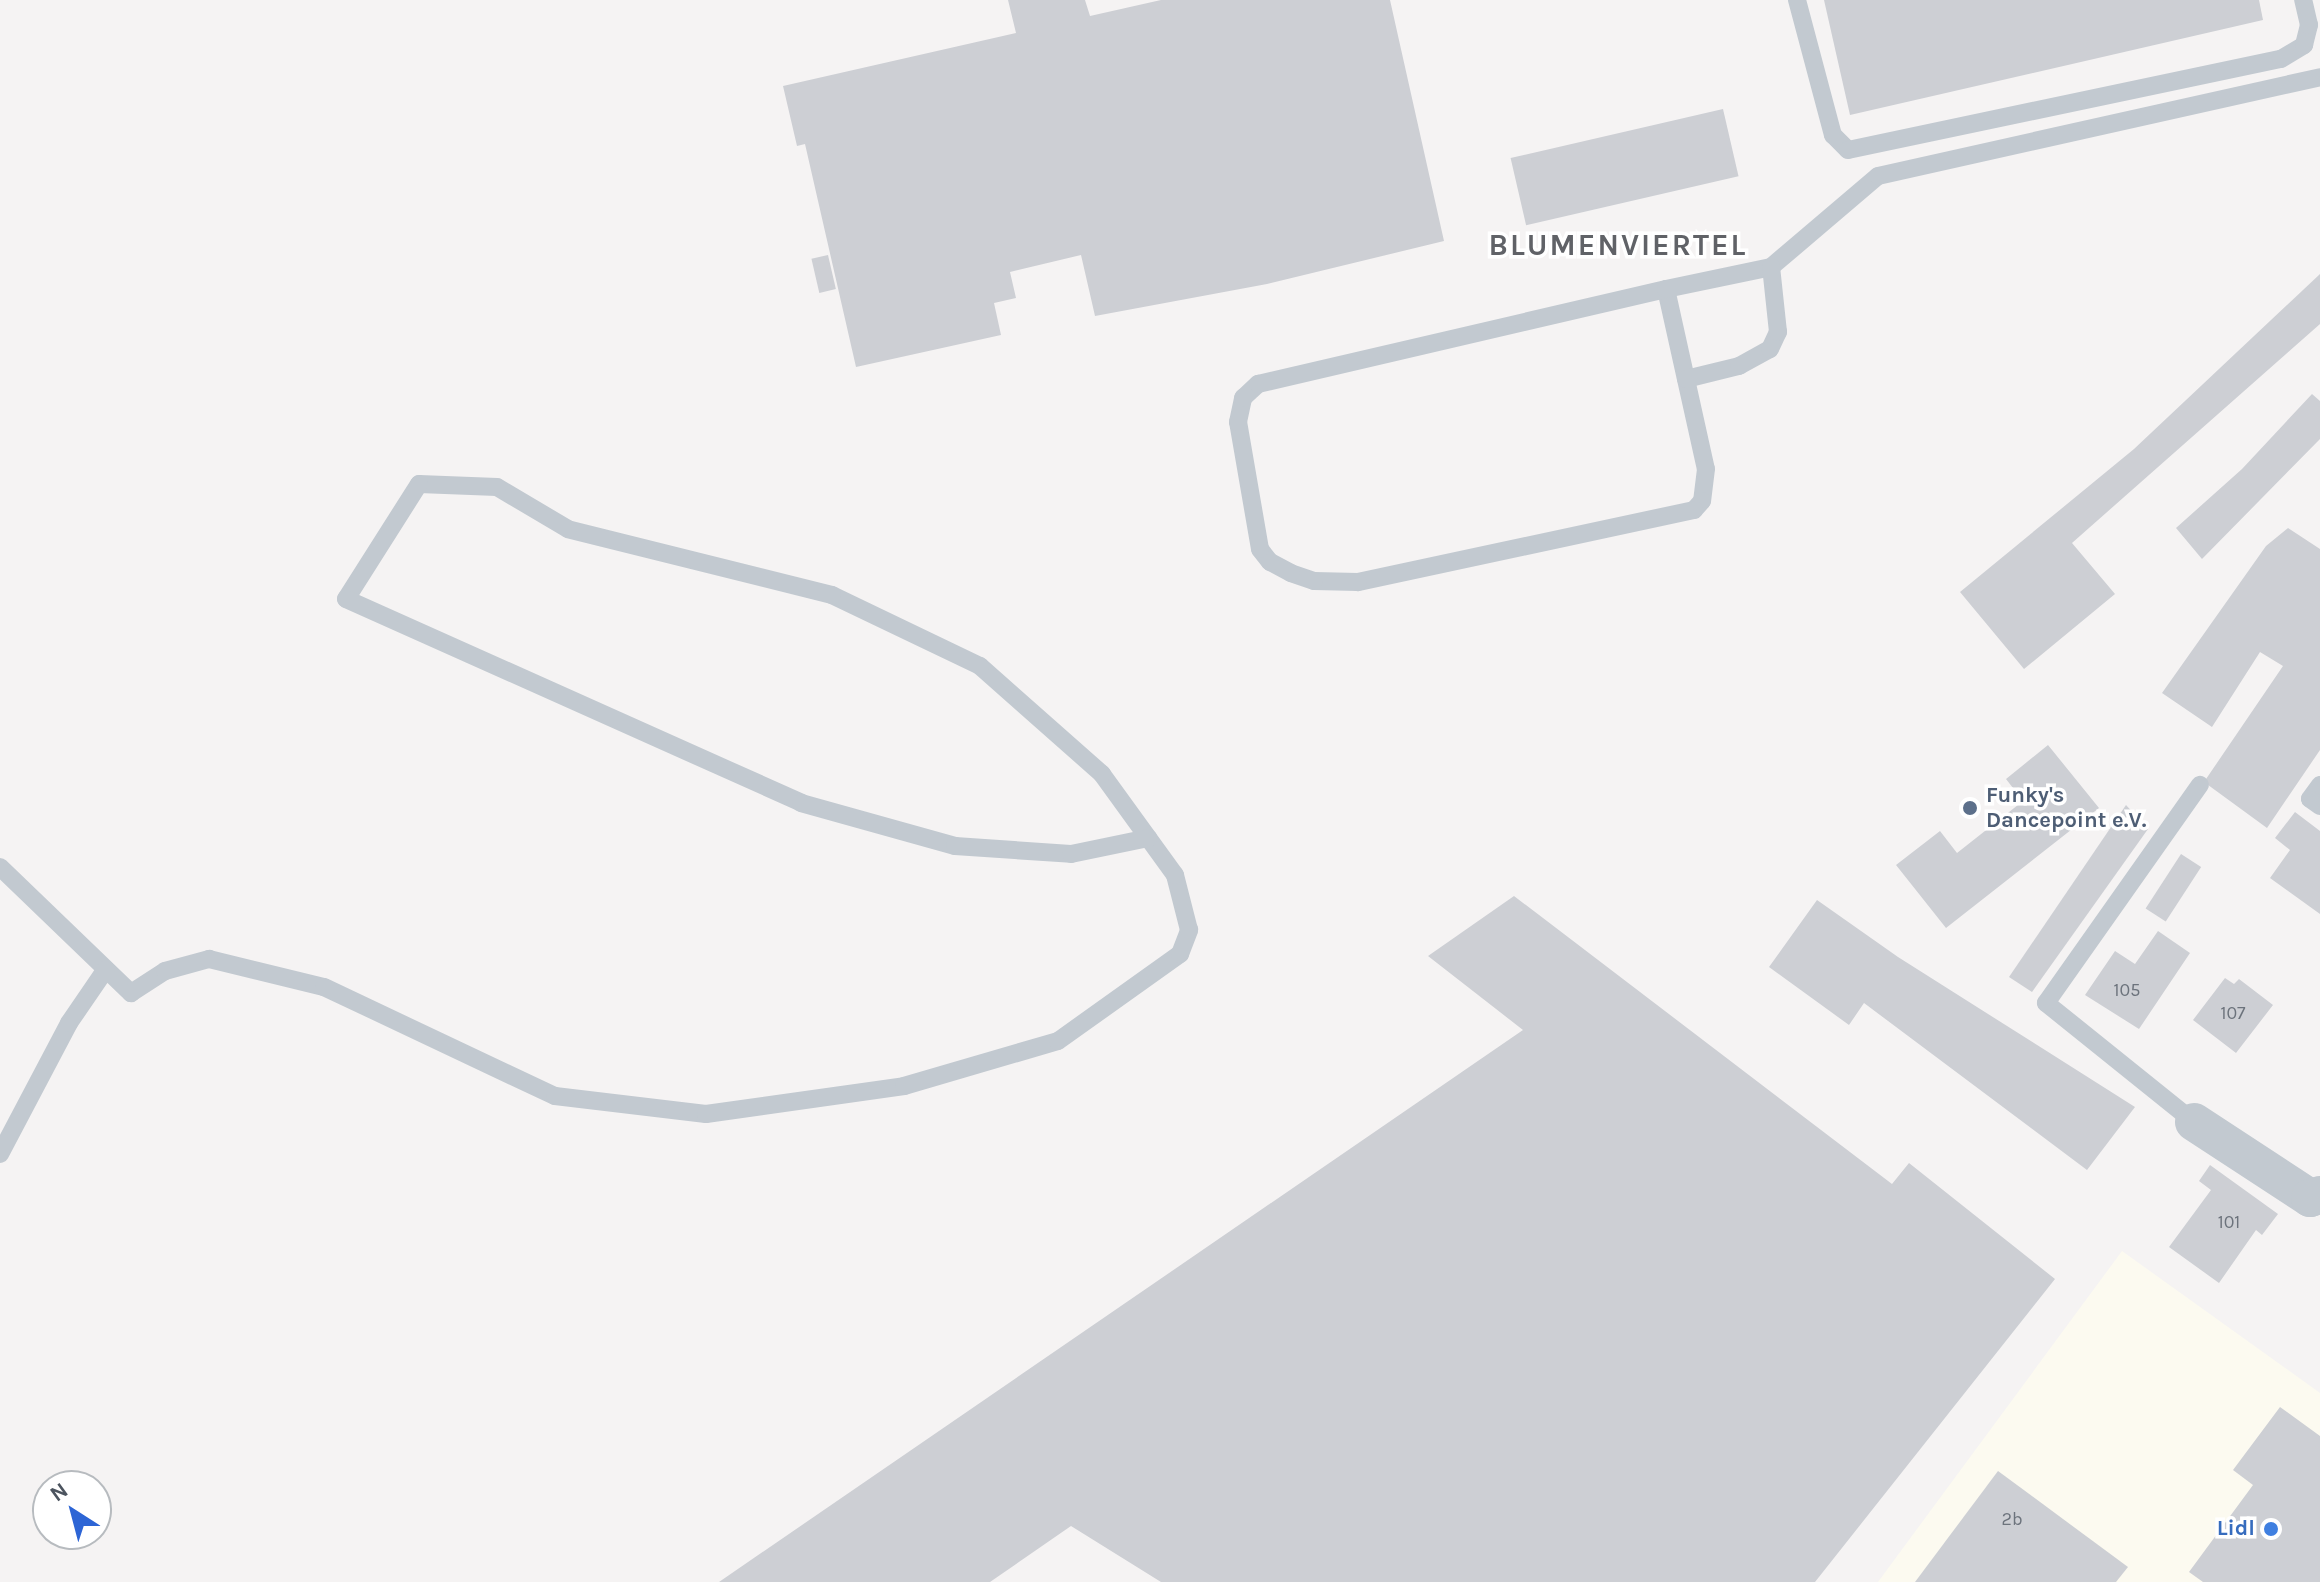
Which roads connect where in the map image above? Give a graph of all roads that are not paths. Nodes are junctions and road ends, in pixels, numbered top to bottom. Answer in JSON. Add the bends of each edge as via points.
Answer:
{"nodes":[{"id":1,"x":1797,"y":0,"type":"edge"},
{"id":2,"x":2303,"y":0,"type":"edge"},
{"id":3,"x":2320,"y":77,"type":"edge"},
{"id":4,"x":1771,"y":267,"type":"junction"},
{"id":5,"x":1666,"y":289,"type":"junction"},
{"id":6,"x":1686,"y":379,"type":"junction"},
{"id":7,"x":2200,"y":785,"type":"dead end"},
{"id":8,"x":2320,"y":785,"type":"edge"},
{"id":9,"x":2320,"y":806,"type":"edge"},
{"id":10,"x":1148,"y":838,"type":"junction"},
{"id":11,"x":0,"y":867,"type":"edge"},
{"id":12,"x":106,"y":969,"type":"junction"},
{"id":13,"x":2194,"y":1122,"type":"joint"},
{"id":14,"x":0,"y":1154,"type":"edge"},
{"id":15,"x":2320,"y":1195,"type":"edge"}],
"edges":[{"from":1,"to":2,"type":"lane","via":[[1833,135],[1848,150],[2281,59],[2304,45],[2309,25]]},
{"from":3,"to":4,"type":"lane","via":[[1878,176]]},
{"from":4,"to":5,"type":"lane"},
{"from":4,"to":6,"type":"lane","via":[[1778,332],[1770,349],[1739,366]]},
{"from":5,"to":6,"type":"lane"},
{"from":5,"to":6,"type":"lane","via":[[1258,384],[1243,398],[1238,422],[1260,549],[1270,562],[1314,581],[1358,582],[1684,514],[1702,501],[1706,469]]},
{"from":7,"to":13,"type":"lane","via":[[2046,1003]]},
{"from":8,"to":9,"type":"lane","via":[[2310,799]]},
{"from":10,"to":10,"type":"lane","via":[[1102,774],[980,666],[832,595],[568,529],[497,487],[419,484],[346,599],[801,803],[955,846],[1071,854]]},
{"from":10,"to":12,"type":"lane","via":[[1175,875],[1189,930],[1180,954],[1058,1041],[904,1086],[706,1114],[555,1096],[309,984],[209,959],[165,971],[131,993]]},
{"from":11,"to":12,"type":"lane"},
{"from":12,"to":14,"type":"lane","via":[[86,992]]},
{"from":13,"to":15,"type":"street","via":[[2310,1198]]}]}
